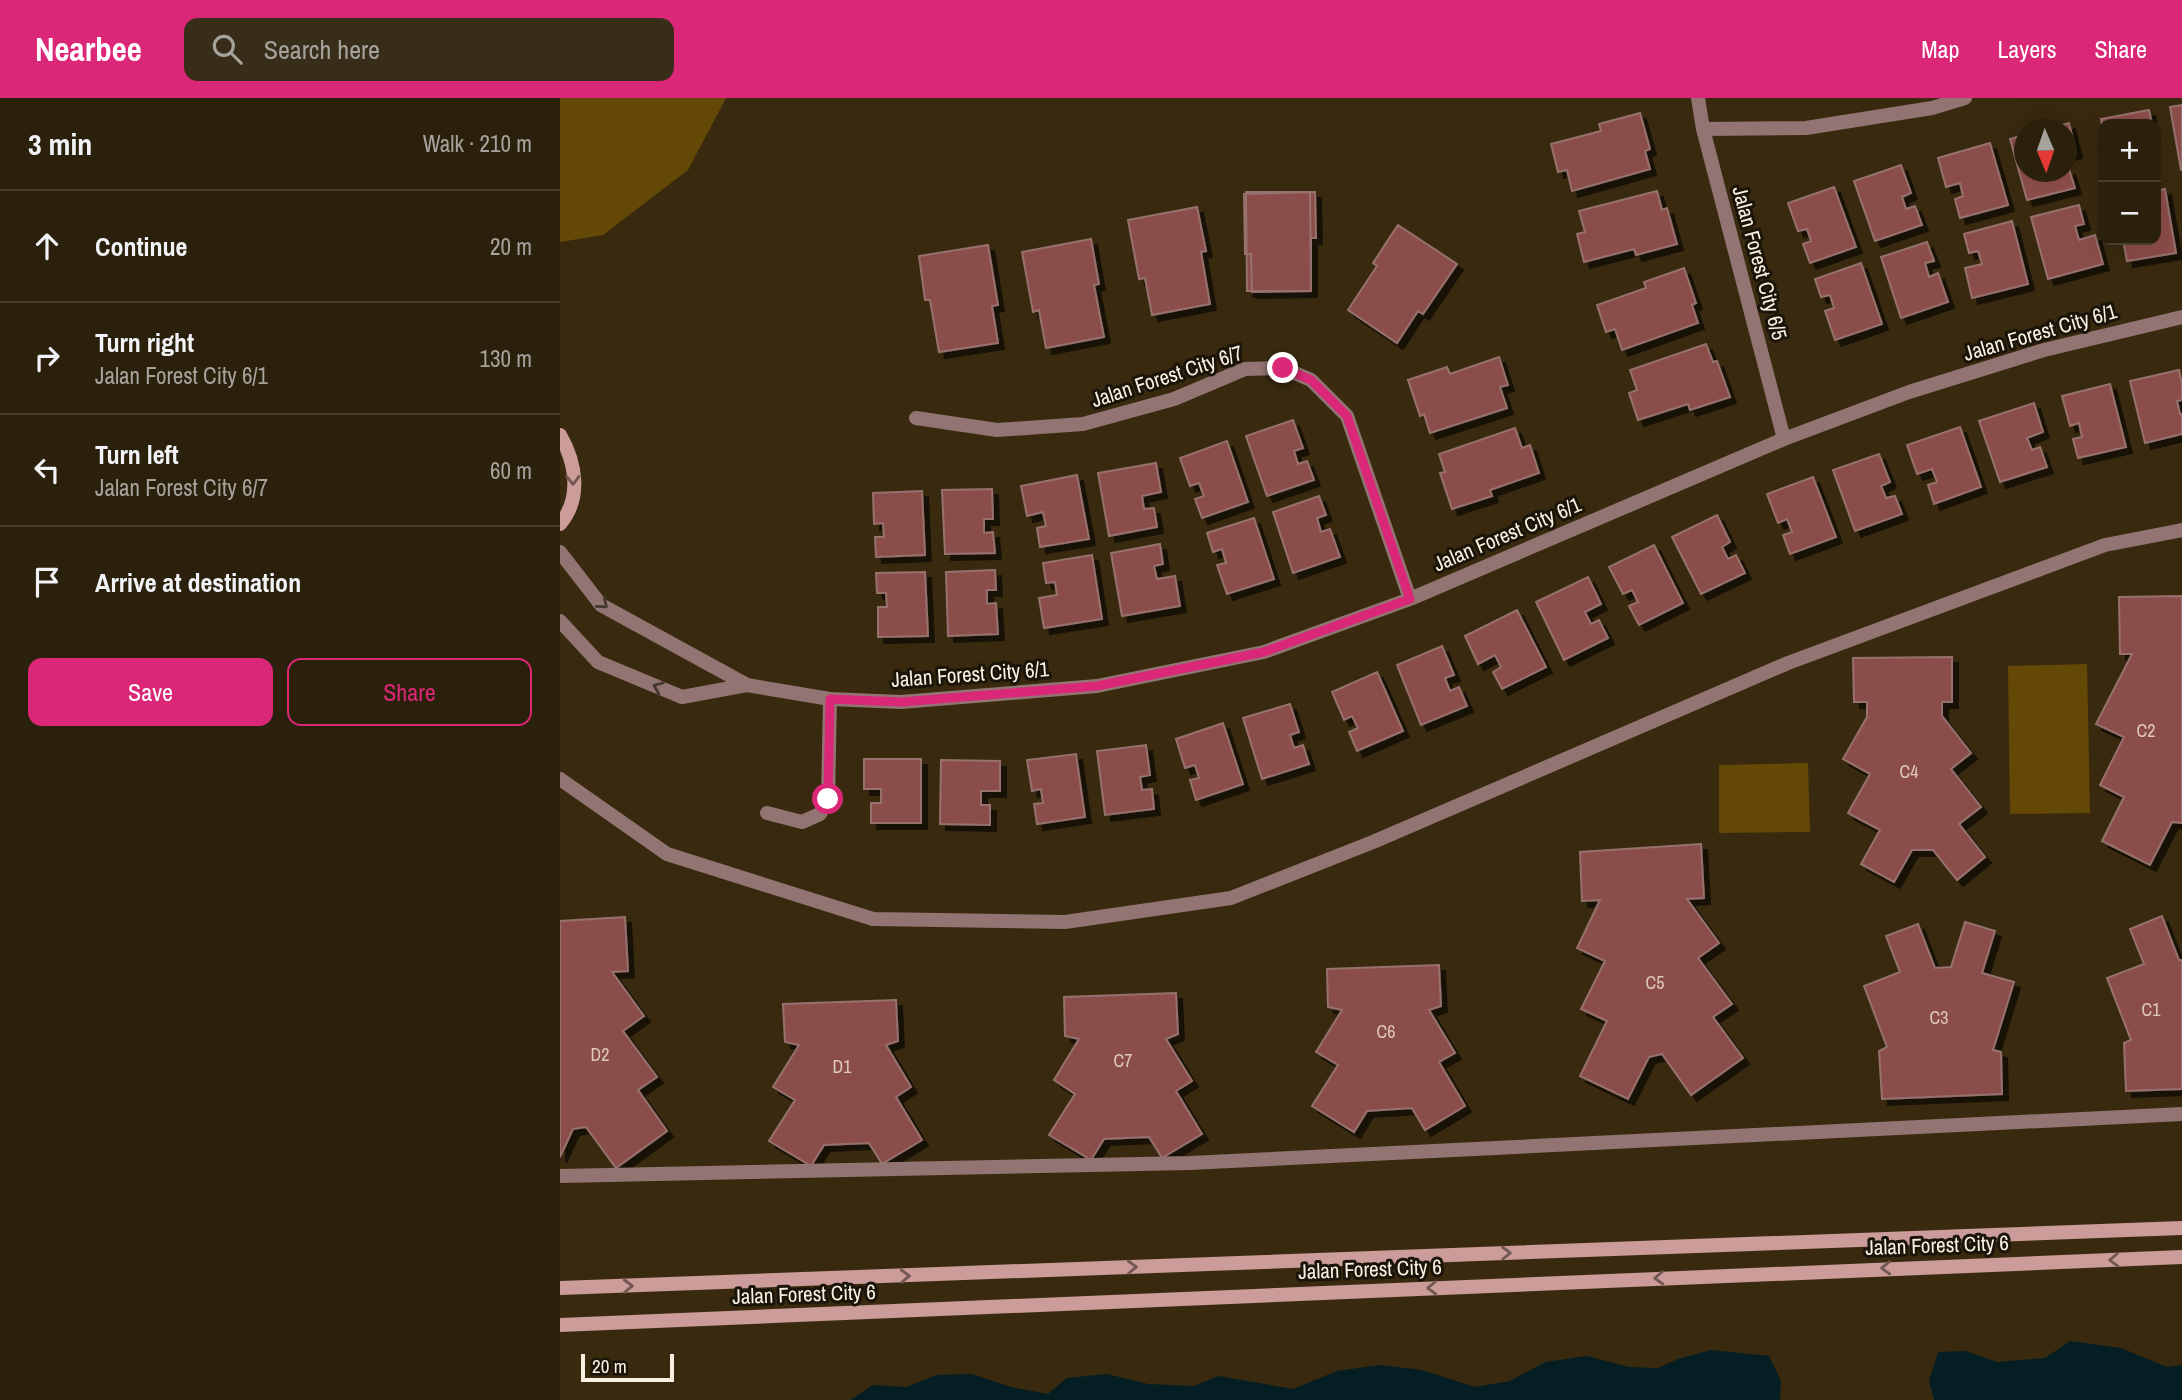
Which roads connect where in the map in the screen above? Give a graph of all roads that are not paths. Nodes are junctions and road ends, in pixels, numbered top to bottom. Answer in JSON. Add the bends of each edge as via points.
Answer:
{"nodes":[{"id":1,"x":1698,"y":98,"type":"edge"},
{"id":2,"x":1965,"y":98,"type":"edge"},
{"id":3,"x":1703,"y":129,"type":"junction"},
{"id":4,"x":2182,"y":317,"type":"edge"},
{"id":5,"x":916,"y":418,"type":"dead end"},
{"id":6,"x":560,"y":435,"type":"edge"},
{"id":7,"x":1784,"y":439,"type":"junction"},
{"id":8,"x":560,"y":524,"type":"edge"},
{"id":9,"x":2182,"y":530,"type":"edge"},
{"id":10,"x":560,"y":552,"type":"edge"},
{"id":11,"x":1410,"y":599,"type":"junction"},
{"id":12,"x":560,"y":621,"type":"edge"},
{"id":13,"x":747,"y":685,"type":"junction"},
{"id":14,"x":830,"y":699,"type":"junction"},
{"id":15,"x":560,"y":779,"type":"edge"},
{"id":16,"x":768,"y":813,"type":"dead end"},
{"id":17,"x":2182,"y":1114,"type":"edge"},
{"id":18,"x":560,"y":1176,"type":"edge"},
{"id":19,"x":2182,"y":1228,"type":"edge"},
{"id":20,"x":2182,"y":1257,"type":"edge"},
{"id":21,"x":560,"y":1289,"type":"edge"},
{"id":22,"x":560,"y":1325,"type":"edge"}],
"edges":[{"from":1,"to":3,"type":"street","name":"Jalan Forest City 6/5"},
{"from":2,"to":3,"type":"street","via":[[1932,108],[1806,128]]},
{"from":3,"to":7,"type":"street","name":"Jalan Forest City 6/5"},
{"from":4,"to":7,"type":"street","name":"Jalan Forest City 6/1","via":[[2044,350],[1909,392]]},
{"from":5,"to":11,"type":"street","name":"Jalan Forest City 6/7","via":[[998,430],[1083,424],[1174,398],[1245,369],[1283,368],[1311,380],[1347,416]]},
{"from":6,"to":8,"type":"street","one_way":true,"via":[[575,475],[573,498]]},
{"from":7,"to":11,"type":"street","name":"Jalan Forest City 6/1"},
{"from":9,"to":15,"type":"street","via":[[2105,545],[1788,663],[1373,842],[1231,898],[1065,922],[873,919],[667,854]]},
{"from":10,"to":13,"type":"street","name":"Jalan Forest City 6/1","one_way":true,"via":[[601,606]]},
{"from":11,"to":14,"type":"street","name":"Jalan Forest City 6/1","via":[[1264,652],[1097,686],[901,702]]},
{"from":13,"to":12,"type":"street","name":"Jalan Forest City 6/1","one_way":true,"via":[[682,697],[598,662]]},
{"from":13,"to":14,"type":"street","name":"Jalan Forest City 6/1"},
{"from":14,"to":16,"type":"street","via":[[828,799],[820,814],[802,822]]},
{"from":17,"to":18,"type":"street","via":[[1190,1163]]},
{"from":21,"to":19,"type":"street","name":"Jalan Forest City 6","one_way":true},
{"from":20,"to":22,"type":"street","name":"Jalan Forest City 6","one_way":true}]}
